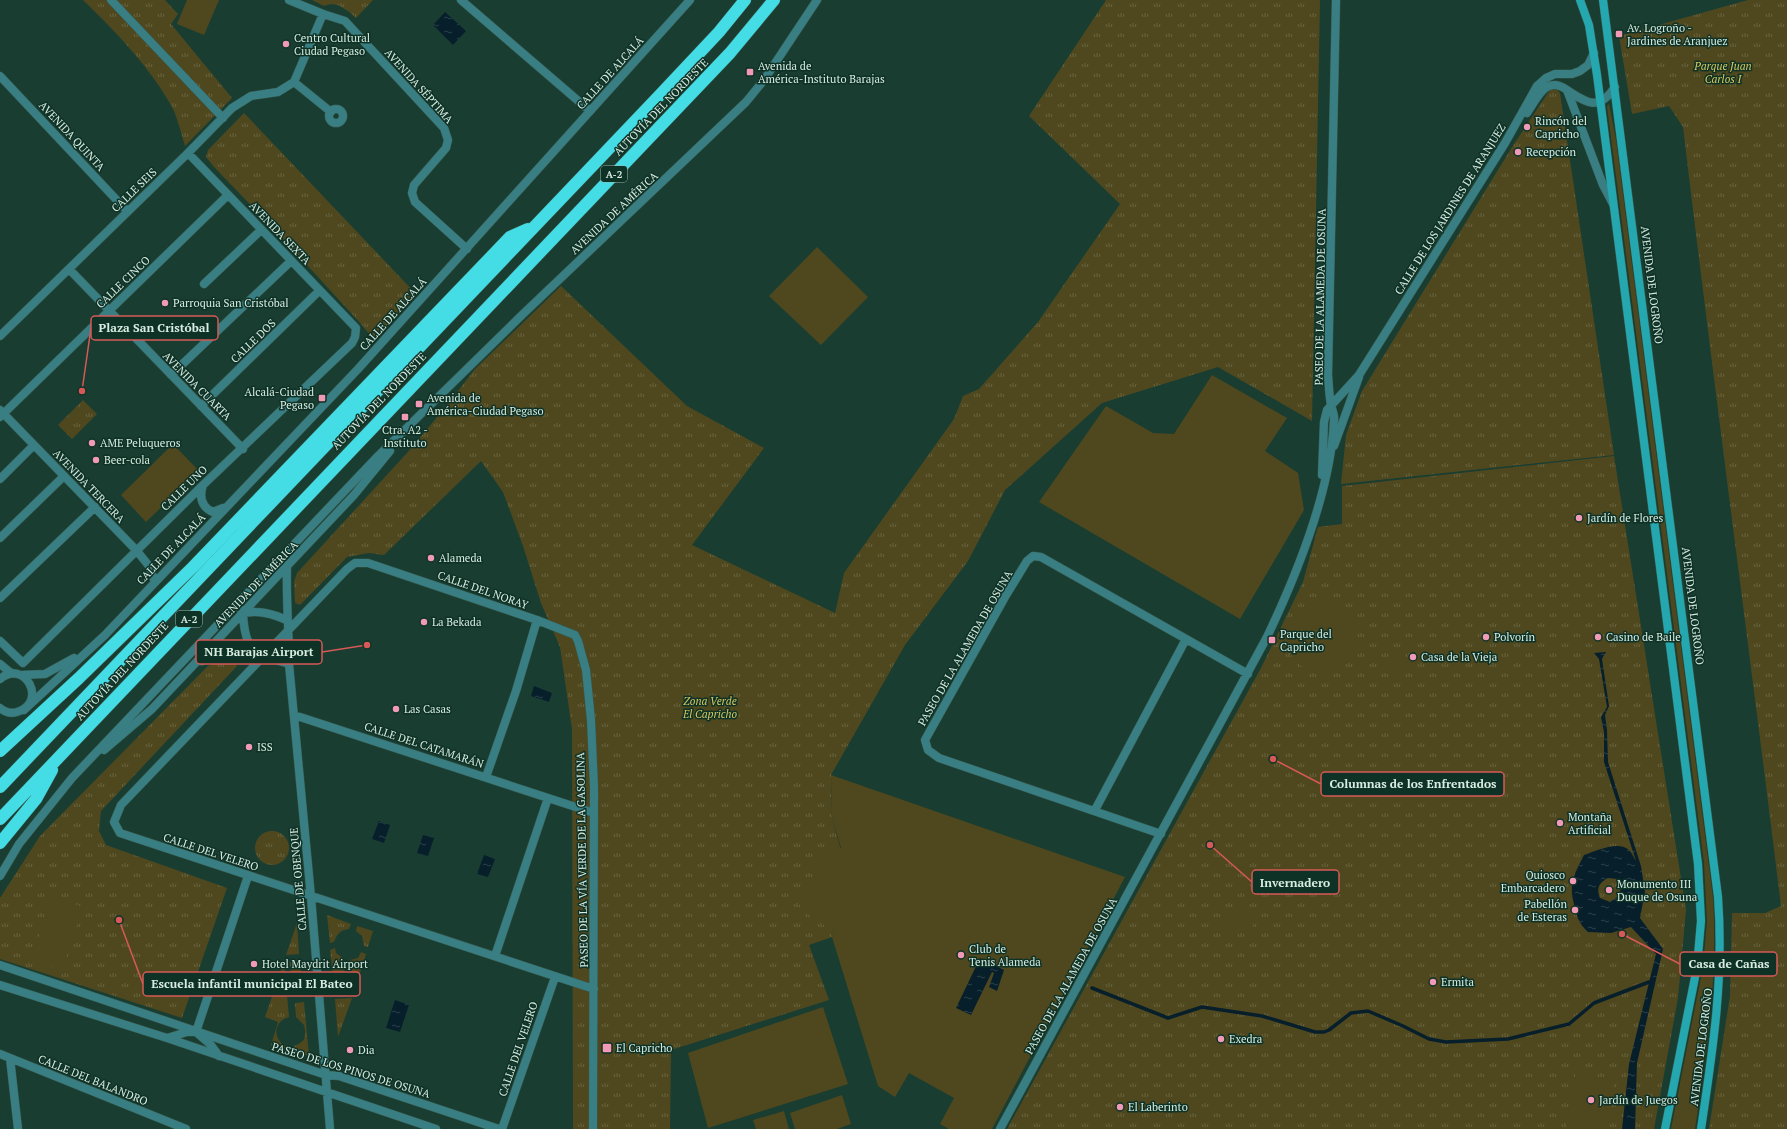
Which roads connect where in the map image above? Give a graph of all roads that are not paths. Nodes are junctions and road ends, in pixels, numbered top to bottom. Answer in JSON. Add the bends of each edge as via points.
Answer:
{"nodes":[{"id":1,"x":111,"y":0,"type":"edge"},
{"id":2,"x":289,"y":0,"type":"edge"},
{"id":3,"x":461,"y":0,"type":"edge"},
{"id":4,"x":690,"y":0,"type":"edge"},
{"id":5,"x":745,"y":0,"type":"edge"},
{"id":6,"x":774,"y":0,"type":"edge"},
{"id":7,"x":817,"y":0,"type":"edge"},
{"id":8,"x":1336,"y":0,"type":"edge"},
{"id":9,"x":1580,"y":0,"type":"edge"},
{"id":10,"x":1603,"y":0,"type":"edge"},
{"id":11,"x":323,"y":14,"type":"junction"},
{"id":12,"x":1594,"y":53,"type":"junction"},
{"id":13,"x":0,"y":76,"type":"edge"},
{"id":14,"x":294,"y":82,"type":"junction"},
{"id":15,"x":1615,"y":87,"type":"junction"},
{"id":16,"x":1567,"y":90,"type":"junction"},
{"id":17,"x":1600,"y":102,"type":"junction"},
{"id":18,"x":590,"y":111,"type":"junction"},
{"id":19,"x":331,"y":112,"type":"dead end"},
{"id":20,"x":223,"y":118,"type":"junction"},
{"id":21,"x":1510,"y":134,"type":"junction"},
{"id":22,"x":188,"y":153,"type":"junction"},
{"id":23,"x":228,"y":195,"type":"junction"},
{"id":24,"x":1614,"y":206,"type":"junction"},
{"id":25,"x":128,"y":211,"type":"junction"},
{"id":26,"x":536,"y":225,"type":"junction"},
{"id":27,"x":261,"y":230,"type":"junction"},
{"id":28,"x":467,"y":249,"type":"junction"},
{"id":29,"x":291,"y":261,"type":"junction"},
{"id":30,"x":69,"y":269,"type":"junction"},
{"id":31,"x":204,"y":284,"type":"dead end"},
{"id":32,"x":319,"y":291,"type":"junction"},
{"id":33,"x":108,"y":312,"type":"junction"},
{"id":34,"x":356,"y":328,"type":"joint"},
{"id":35,"x":0,"y":336,"type":"edge"},
{"id":36,"x":171,"y":375,"type":"junction"},
{"id":37,"x":1359,"y":375,"type":"junction"},
{"id":38,"x":1331,"y":405,"type":"junction"},
{"id":39,"x":202,"y":406,"type":"junction"},
{"id":40,"x":1,"y":414,"type":"edge"},
{"id":41,"x":409,"y":427,"type":"junction"},
{"id":42,"x":34,"y":445,"type":"junction"},
{"id":43,"x":243,"y":448,"type":"junction"},
{"id":44,"x":1329,"y":458,"type":"junction"},
{"id":45,"x":64,"y":476,"type":"junction"},
{"id":46,"x":0,"y":479,"type":"edge"},
{"id":47,"x":1324,"y":484,"type":"junction"},
{"id":48,"x":203,"y":485,"type":"junction"},
{"id":49,"x":95,"y":507,"type":"junction"},
{"id":50,"x":226,"y":508,"type":"junction"},
{"id":51,"x":0,"y":538,"type":"edge"},
{"id":52,"x":137,"y":550,"type":"junction"},
{"id":53,"x":287,"y":567,"type":"junction"},
{"id":54,"x":155,"y":582,"type":"junction"},
{"id":55,"x":251,"y":589,"type":"junction"},
{"id":56,"x":0,"y":598,"type":"edge"},
{"id":57,"x":243,"y":613,"type":"junction"},
{"id":58,"x":537,"y":620,"type":"junction"},
{"id":59,"x":288,"y":626,"type":"junction"},
{"id":60,"x":106,"y":634,"type":"junction"},
{"id":61,"x":206,"y":636,"type":"junction"},
{"id":62,"x":1186,"y":639,"type":"junction"},
{"id":63,"x":0,"y":641,"type":"edge"},
{"id":64,"x":250,"y":646,"type":"junction"},
{"id":65,"x":264,"y":656,"type":"junction"},
{"id":66,"x":0,"y":664,"type":"edge"},
{"id":67,"x":289,"y":664,"type":"junction"},
{"id":68,"x":188,"y":670,"type":"junction"},
{"id":69,"x":11,"y":673,"type":"junction"},
{"id":70,"x":1248,"y":674,"type":"junction"},
{"id":71,"x":21,"y":675,"type":"junction"},
{"id":72,"x":0,"y":679,"type":"edge"},
{"id":73,"x":0,"y":708,"type":"edge"},
{"id":74,"x":24,"y":710,"type":"junction"},
{"id":75,"x":294,"y":715,"type":"junction"},
{"id":76,"x":0,"y":751,"type":"edge"},
{"id":77,"x":60,"y":755,"type":"junction"},
{"id":78,"x":486,"y":777,"type":"junction"},
{"id":79,"x":72,"y":778,"type":"junction"},
{"id":80,"x":0,"y":787,"type":"edge"},
{"id":81,"x":548,"y":798,"type":"junction"},
{"id":82,"x":1095,"y":810,"type":"junction"},
{"id":83,"x":594,"y":812,"type":"junction"},
{"id":84,"x":0,"y":819,"type":"edge"},
{"id":85,"x":1162,"y":834,"type":"junction"},
{"id":86,"x":0,"y":843,"type":"edge"},
{"id":87,"x":0,"y":876,"type":"edge"},
{"id":88,"x":248,"y":876,"type":"junction"},
{"id":89,"x":311,"y":897,"type":"junction"},
{"id":90,"x":495,"y":956,"type":"junction"},
{"id":91,"x":0,"y":965,"type":"edge"},
{"id":92,"x":555,"y":977,"type":"junction"},
{"id":93,"x":0,"y":985,"type":"edge"},
{"id":94,"x":594,"y":989,"type":"junction"},
{"id":95,"x":196,"y":1032,"type":"junction"},
{"id":96,"x":167,"y":1038,"type":"junction"},
{"id":97,"x":0,"y":1054,"type":"edge"},
{"id":98,"x":219,"y":1056,"type":"junction"},
{"id":99,"x":10,"y":1058,"type":"junction"},
{"id":100,"x":326,"y":1075,"type":"junction"},
{"id":101,"x":327,"y":1092,"type":"junction"},
{"id":102,"x":169,"y":1126,"type":"edge"},
{"id":103,"x":18,"y":1129,"type":"edge"},
{"id":104,"x":186,"y":1129,"type":"edge"},
{"id":105,"x":330,"y":1129,"type":"edge"},
{"id":106,"x":436,"y":1129,"type":"edge"},
{"id":107,"x":499,"y":1129,"type":"edge"},
{"id":108,"x":502,"y":1129,"type":"edge"},
{"id":109,"x":593,"y":1129,"type":"edge"},
{"id":110,"x":1000,"y":1129,"type":"edge"},
{"id":111,"x":1665,"y":1129,"type":"edge"},
{"id":112,"x":1701,"y":1129,"type":"edge"}],
"edges":[{"from":1,"to":20,"type":"street"},
{"from":2,"to":11,"type":"street","name":"AVENIDA SÉPTIMA"},
{"from":3,"to":18,"type":"street"},
{"from":4,"to":18,"type":"street","name":"CALLE DE ALCALÁ"},
{"from":5,"to":26,"type":"highway","name":"AUTOVÍA DEL NORDESTE","number":"A-2","via":[[719,32]]},
{"from":6,"to":77,"type":"highway","name":"AUTOVÍA DEL NORDESTE","number":"A-2","via":[[730,53]]},
{"from":7,"to":41,"type":"street","name":"AVENIDA DE AMÉRICA","via":[[764,80],[746,102],[523,314]]},
{"from":8,"to":38,"type":"street","name":"PASEO DE LA ALAMEDA DE OSUNA","via":[[1328,375]]},
{"from":9,"to":12,"type":"main road","name":"AVENIDA DE LOGROÑO","via":[[1589,25]]},
{"from":10,"to":15,"type":"main road","name":"AVENIDA DE LOGROÑO"},
{"from":11,"to":14,"type":"street"},
{"from":11,"to":28,"type":"street","name":"AVENIDA SÉPTIMA","via":[[345,21],[444,128],[448,140],[446,148],[414,185],[412,193],[415,202]]},
{"from":12,"to":17,"type":"main road","name":"AVENIDA DE LOGROÑO"},
{"from":12,"to":21,"type":"street","name":"CALLE DE LOS JARDINES DE ARANJUEZ","via":[[1588,65],[1580,71],[1572,74],[1555,74],[1537,86]]},
{"from":13,"to":25,"type":"street","name":"AVENIDA QUINTA"},
{"from":14,"to":19,"type":"street"},
{"from":14,"to":20,"type":"street","name":"CALLE SEIS","via":[[278,92],[251,96],[232,108]]},
{"from":15,"to":17,"type":"street","via":[[1608,97]]},
{"from":15,"to":112,"type":"main road","name":"AVENIDA DE LOGROÑO","via":[[1718,897],[1721,965]]},
{"from":16,"to":17,"type":"street","via":[[1580,99],[1594,104]]},
{"from":16,"to":21,"type":"street","via":[[1560,85],[1548,86]]},
{"from":16,"to":24,"type":"street","name":"AVENIDA DE LOGROÑO","via":[[1603,185]]},
{"from":17,"to":24,"type":"main road","name":"AVENIDA DE LOGROÑO"},
{"from":18,"to":28,"type":"street","name":"CALLE DE ALCALÁ"},
{"from":20,"to":22,"type":"street","name":"CALLE SEIS"},
{"from":21,"to":37,"type":"street","name":"CALLE DE LOS JARDINES DE ARANJUEZ"},
{"from":22,"to":23,"type":"street","name":"AVENIDA SEXTA"},
{"from":22,"to":25,"type":"street","name":"CALLE SEIS"},
{"from":23,"to":27,"type":"street","name":"AVENIDA SEXTA"},
{"from":23,"to":33,"type":"street","name":"CALLE CINCO"},
{"from":24,"to":111,"type":"main road","name":"AVENIDA DE LOGROÑO","via":[[1698,864],[1701,921],[1697,967]]},
{"from":25,"to":30,"type":"street","name":"CALLE SEIS"},
{"from":26,"to":76,"type":"highway","via":[[510,237],[198,561],[74,683]]},
{"from":26,"to":80,"type":"highway","name":"AUTOVÍA DEL NORDESTE","number":"A-2"},
{"from":27,"to":29,"type":"street","name":"AVENIDA SEXTA"},
{"from":27,"to":31,"type":"street"},
{"from":28,"to":50,"type":"street","name":"CALLE DE ALCALÁ"},
{"from":29,"to":32,"type":"street","name":"AVENIDA SEXTA"},
{"from":29,"to":36,"type":"street"},
{"from":30,"to":33,"type":"street","name":"AVENIDA CUARTA"},
{"from":30,"to":35,"type":"street","name":"CALLE SEIS"},
{"from":32,"to":34,"type":"street","name":"AVENIDA SEXTA"},
{"from":32,"to":39,"type":"street","name":"CALLE DOS"},
{"from":33,"to":36,"type":"street","name":"AVENIDA CUARTA"},
{"from":33,"to":40,"type":"street","name":"CALLE CINCO"},
{"from":34,"to":43,"type":"street","name":"CALLE UNO","via":[[352,343]]},
{"from":36,"to":39,"type":"street","name":"AVENIDA CUARTA"},
{"from":37,"to":38,"type":"street","name":"CALLE DE LOS JARDINES DE ARANJUEZ"},
{"from":37,"to":44,"type":"street","name":"CALLE DE LOS JARDINES DE ARANJUEZ"},
{"from":38,"to":44,"type":"street","name":"PASEO DE LA ALAMEDA DE OSUNA","via":[[1335,418]]},
{"from":38,"to":47,"type":"street","via":[[1324,422]]},
{"from":39,"to":43,"type":"street","name":"AVENIDA CUARTA"},
{"from":40,"to":42,"type":"street","name":"AVENIDA TERCERA"},
{"from":41,"to":53,"type":"street","name":"AVENIDA DE AMÉRICA","via":[[354,495]]},
{"from":41,"to":55,"type":"street","name":"AVENIDA DE AMÉRICA"},
{"from":42,"to":45,"type":"street","name":"AVENIDA TERCERA"},
{"from":42,"to":46,"type":"street"},
{"from":43,"to":48,"type":"street","name":"CALLE UNO"},
{"from":44,"to":47,"type":"street","name":"PASEO DE LA ALAMEDA DE OSUNA"},
{"from":45,"to":49,"type":"street","name":"AVENIDA TERCERA"},
{"from":45,"to":51,"type":"street"},
{"from":47,"to":70,"type":"street","name":"PASEO DE LA ALAMEDA DE OSUNA","via":[[1287,595]]},
{"from":48,"to":50,"type":"street","via":[[200,493],[205,509],[213,512]]},
{"from":48,"to":52,"type":"street","name":"CALLE UNO"},
{"from":49,"to":52,"type":"street","name":"AVENIDA TERCERA"},
{"from":49,"to":56,"type":"street"},
{"from":50,"to":54,"type":"street","name":"CALLE DE ALCALÁ"},
{"from":52,"to":54,"type":"street","name":"AVENIDA TERCERA","via":[[149,566]]},
{"from":52,"to":63,"type":"street","name":"CALLE UNO","via":[[23,663]]},
{"from":53,"to":57,"type":"street","name":"AVENIDA DE AMÉRICA"},
{"from":53,"to":59,"type":"street","name":"CALLE DE OBENQUE"},
{"from":54,"to":60,"type":"street","name":"CALLE DE ALCALÁ"},
{"from":55,"to":57,"type":"street"},
{"from":55,"to":61,"type":"street","name":"AVENIDA DE AMÉRICA"},
{"from":57,"to":59,"type":"street","via":[[272,614]]},
{"from":57,"to":61,"type":"street","via":[[225,621]]},
{"from":57,"to":64,"type":"street"},
{"from":57,"to":68,"type":"street","name":"AVENIDA DE AMÉRICA"},
{"from":58,"to":59,"type":"street","name":"CALLE DEL NORAY","via":[[360,562],[347,570]]},
{"from":58,"to":78,"type":"street","name":"CALLE DEL NORAY"},
{"from":58,"to":83,"type":"street","name":"PASEO DE LA VÍA VERDE DE LA GASOLINA","via":[[575,634],[578,641],[586,670],[591,720]]},
{"from":59,"to":65,"type":"street","name":"CALLE DEL VELERO"},
{"from":59,"to":67,"type":"street","name":"CALLE DE OBENQUE"},
{"from":60,"to":71,"type":"street","name":"CALLE DE ALCALÁ","via":[[69,662],[45,674]]},
{"from":60,"to":74,"type":"street","name":"CALLE DE ALCALÁ"},
{"from":61,"to":79,"type":"street","name":"AVENIDA DE AMÉRICA"},
{"from":62,"to":70,"type":"street","name":"PASEO DE LA ALAMEDA DE OSUNA"},
{"from":62,"to":82,"type":"street"},
{"from":62,"to":82,"type":"street","name":"PASEO DE LA ALAMEDA DE OSUNA","via":[[1041,557],[1033,556],[1027,561],[1005,597],[925,740],[928,750],[938,758]]},
{"from":64,"to":65,"type":"street"},
{"from":64,"to":68,"type":"street","via":[[213,653]]},
{"from":65,"to":67,"type":"street"},
{"from":65,"to":88,"type":"street","name":"CALLE DEL VELERO","via":[[121,805],[114,822],[120,833]]},
{"from":66,"to":69,"type":"street"},
{"from":67,"to":75,"type":"street","name":"CALLE DE OBENQUE"},
{"from":68,"to":79,"type":"street","name":"AVENIDA DE AMÉRICA","via":[[152,709]]},
{"from":69,"to":71,"type":"street","name":"CALLE DE ALCALÁ"},
{"from":69,"to":72,"type":"street"},
{"from":70,"to":85,"type":"street","name":"PASEO DE LA ALAMEDA DE OSUNA"},
{"from":71,"to":74,"type":"street","via":[[33,690],[32,699]]},
{"from":73,"to":74,"type":"street","via":[[8,713]]},
{"from":75,"to":78,"type":"street","name":"CALLE DEL CATAMARÁN"},
{"from":75,"to":89,"type":"street","name":"CALLE DE OBENQUE"},
{"from":77,"to":84,"type":"highway","name":"AUTOVÍA DEL NORDESTE","number":"A-2"},
{"from":77,"to":86,"type":"highway","via":[[36,799]]},
{"from":78,"to":81,"type":"street","name":"CALLE DEL CATAMARÁN"},
{"from":79,"to":87,"type":"street","name":"AVENIDA DE AMÉRICA","via":[[20,844]]},
{"from":81,"to":83,"type":"street","name":"CALLE DEL CATAMARÁN"},
{"from":81,"to":90,"type":"street"},
{"from":82,"to":85,"type":"street","name":"PASEO DE LA ALAMEDA DE OSUNA"},
{"from":83,"to":94,"type":"street","name":"PASEO DE LA VÍA VERDE DE LA GASOLINA"},
{"from":85,"to":110,"type":"street","name":"PASEO DE LA ALAMEDA DE OSUNA"},
{"from":88,"to":89,"type":"street","name":"CALLE DEL VELERO"},
{"from":88,"to":95,"type":"street"},
{"from":89,"to":90,"type":"street","name":"CALLE DEL VELERO"},
{"from":89,"to":100,"type":"street","name":"CALLE DE OBENQUE"},
{"from":90,"to":92,"type":"street","name":"CALLE DEL VELERO"},
{"from":91,"to":95,"type":"street","name":"PASEO DE LOS PINOS DE OSUNA"},
{"from":92,"to":94,"type":"street","name":"CALLE DEL VELERO"},
{"from":92,"to":108,"type":"street","name":"CALLE DEL VELERO"},
{"from":93,"to":96,"type":"street"},
{"from":94,"to":109,"type":"street","name":"PASEO DE LA VÍA VERDE DE LA GASOLINA"},
{"from":95,"to":96,"type":"street","name":"PASEO DE LOS PINOS DE OSUNA"},
{"from":95,"to":98,"type":"street","name":"PASEO DE LOS PINOS DE OSUNA"},
{"from":95,"to":100,"type":"street","name":"PASEO DE LOS PINOS DE OSUNA"},
{"from":96,"to":98,"type":"street"},
{"from":97,"to":99,"type":"street","name":"CALLE DEL BALANDRO"},
{"from":98,"to":101,"type":"street"},
{"from":99,"to":102,"type":"street","name":"CALLE DEL BALANDRO"},
{"from":99,"to":103,"type":"street"},
{"from":100,"to":101,"type":"street","name":"CALLE DE OBENQUE"},
{"from":100,"to":107,"type":"street","name":"PASEO DE LOS PINOS DE OSUNA","via":[[339,1076]]},
{"from":101,"to":105,"type":"street"},
{"from":101,"to":106,"type":"street"},
{"from":102,"to":104,"type":"street","name":"CALLE DEL BALANDRO"}]}
